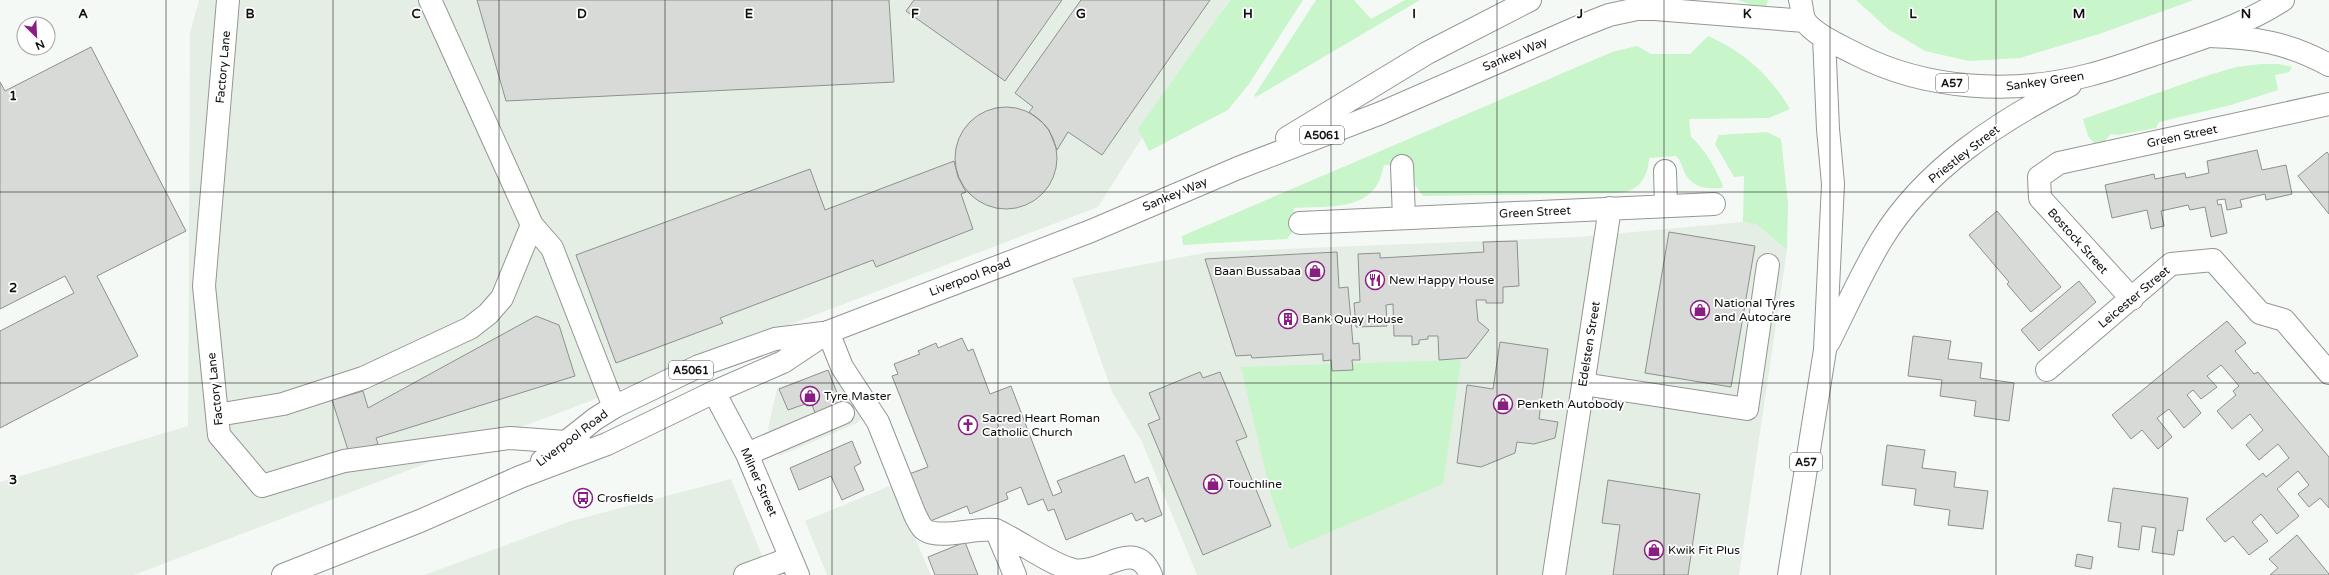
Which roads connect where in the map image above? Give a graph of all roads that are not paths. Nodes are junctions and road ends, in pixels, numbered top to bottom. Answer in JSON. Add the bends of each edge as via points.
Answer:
{"nodes":[{"id":1,"x":228,"y":0,"type":"edge"},
{"id":2,"x":430,"y":0,"type":"edge"},
{"id":3,"x":1530,"y":0,"type":"edge"},
{"id":4,"x":2284,"y":0,"type":"edge"},
{"id":5,"x":1803,"y":10,"type":"edge"},
{"id":6,"x":2208,"y":36,"type":"junction"},
{"id":7,"x":1824,"y":37,"type":"junction"},
{"id":8,"x":2329,"y":65,"type":"edge"},
{"id":9,"x":2089,"y":76,"type":"junction"},
{"id":10,"x":2329,"y":104,"type":"edge"},
{"id":11,"x":1402,"y":166,"type":"dead end"},
{"id":12,"x":1238,"y":168,"type":"junction"},
{"id":13,"x":1665,"y":171,"type":"dead end"},
{"id":14,"x":2039,"y":177,"type":"joint"},
{"id":15,"x":1714,"y":204,"type":"dead end"},
{"id":16,"x":1666,"y":206,"type":"junction"},
{"id":17,"x":1610,"y":208,"type":"junction"},
{"id":18,"x":1404,"y":218,"type":"junction"},
{"id":19,"x":1112,"y":221,"type":"joint"},
{"id":20,"x":1300,"y":223,"type":"dead end"},
{"id":21,"x":532,"y":224,"type":"junction"},
{"id":22,"x":1768,"y":264,"type":"dead end"},
{"id":23,"x":2132,"y":299,"type":"junction"},
{"id":24,"x":828,"y":332,"type":"junction"},
{"id":25,"x":1825,"y":350,"type":"junction"},
{"id":26,"x":2047,"y":370,"type":"dead end"},
{"id":27,"x":2329,"y":373,"type":"edge"},
{"id":28,"x":1583,"y":384,"type":"junction"},
{"id":29,"x":714,"y":392,"type":"junction"},
{"id":30,"x":614,"y":407,"type":"junction"},
{"id":31,"x":843,"y":413,"type":"dead end"},
{"id":32,"x":217,"y":415,"type":"junction"},
{"id":33,"x":568,"y":442,"type":"junction"},
{"id":34,"x":607,"y":444,"type":"junction"},
{"id":35,"x":747,"y":454,"type":"junction"},
{"id":36,"x":520,"y":477,"type":"junction"},
{"id":37,"x":996,"y":530,"type":"junction"},
{"id":38,"x":795,"y":566,"type":"edge"},
{"id":39,"x":283,"y":575,"type":"edge"},
{"id":40,"x":745,"y":575,"type":"edge"},
{"id":41,"x":1015,"y":575,"type":"edge"},
{"id":42,"x":1151,"y":575,"type":"edge"},
{"id":43,"x":1554,"y":575,"type":"edge"},
{"id":44,"x":1789,"y":575,"type":"edge"}],
"edges":[{"from":1,"to":32,"type":"main road","name":"Factory Lane","via":[[204,286]]},
{"from":2,"to":21,"type":"main road"},
{"from":3,"to":12,"type":"main road","name":"Sankey Way","number":"A5061","via":[[1426,53]]},
{"from":4,"to":6,"type":"main road","name":"Sankey Green","number":"A57","via":[[2259,15]]},
{"from":5,"to":7,"type":"main road","name":"Sankey Green","number":"A57"},
{"from":5,"to":12,"type":"main road","name":"Sankey Way","number":"A5061","via":[[1655,8],[1609,15],[1381,113]]},
{"from":6,"to":8,"type":"main road","via":[[2239,36],[2264,40],[2289,47]]},
{"from":6,"to":9,"type":"main road","name":"Sankey Green","number":"A57"},
{"from":7,"to":9,"type":"main road","name":"Sankey Green","number":"A57","via":[[1872,62],[1926,80],[1990,88],[2035,85]]},
{"from":7,"to":25,"type":"main road","name":"Priestley Street","number":"A57","via":[[1833,184]]},
{"from":9,"to":25,"type":"main road","name":"Priestley Street","number":"A57","via":[[2029,106],[1979,140],[1934,176],[1900,213],[1882,239]]},
{"from":10,"to":14,"type":"main road","name":"Green Street","via":[[2059,163]]},
{"from":11,"to":18,"type":"main road"},
{"from":12,"to":19,"type":"main road","name":"Sankey Way","number":"A5061"},
{"from":13,"to":16,"type":"main road"},
{"from":14,"to":23,"type":"main road","name":"Bostock Street","via":[[2040,198]]},
{"from":15,"to":16,"type":"main road","name":"Green Street"},
{"from":16,"to":17,"type":"main road","name":"Green Street"},
{"from":17,"to":18,"type":"main road","name":"Green Street"},
{"from":17,"to":28,"type":"main road","name":"Edelsten Street"},
{"from":18,"to":20,"type":"main road","name":"Green Street"},
{"from":19,"to":24,"type":"main road","name":"Liverpool Road","number":"A5061"},
{"from":21,"to":30,"type":"main road","via":[[552,248]]},
{"from":21,"to":32,"type":"main road","via":[[502,298],[488,314],[470,328],[363,378],[283,404]]},
{"from":22,"to":28,"type":"main road","via":[[1747,409]]},
{"from":23,"to":26,"type":"main road","name":"Leicester Street"},
{"from":23,"to":27,"type":"main road","name":"Leicester Street","via":[[2171,264],[2213,260],[2260,313],[2284,320]]},
{"from":24,"to":29,"type":"main road","name":"Liverpool Road","number":"A5061","via":[[783,362]]},
{"from":24,"to":30,"type":"main road","name":"Liverpool Road","number":"A5061","via":[[775,338],[699,366]]},
{"from":24,"to":37,"type":"main road","via":[[842,367],[878,422],[919,524],[926,530],[936,532]]},
{"from":25,"to":44,"type":"main road","name":"Priestley Street","number":"A57"},
{"from":28,"to":43,"type":"main road","name":"Edelsten Street"},
{"from":29,"to":34,"type":"main road","name":"Liverpool Road","number":"A5061"},
{"from":29,"to":35,"type":"main road","name":"Milner Street"},
{"from":30,"to":33,"type":"main road","name":"Liverpool Road","number":"A5061"},
{"from":31,"to":35,"type":"main road"},
{"from":32,"to":33,"type":"main road","name":"Factory Lane","via":[[219,435],[262,486],[351,460],[510,438]]},
{"from":33,"to":34,"type":"main road","name":"Factory Lane"},
{"from":33,"to":36,"type":"main road","name":"Liverpool Road","number":"A5061"},
{"from":34,"to":36,"type":"main road","name":"Liverpool Road","number":"A5061"},
{"from":35,"to":38,"type":"main road","name":"Milner Street"},
{"from":36,"to":39,"type":"main road","name":"Liverpool Road","number":"A5061","via":[[420,521]]},
{"from":37,"to":41,"type":"main road"},
{"from":37,"to":42,"type":"main road","via":[[1074,570],[1089,569],[1137,557],[1146,563]]},
{"from":38,"to":40,"type":"main road"}]}
